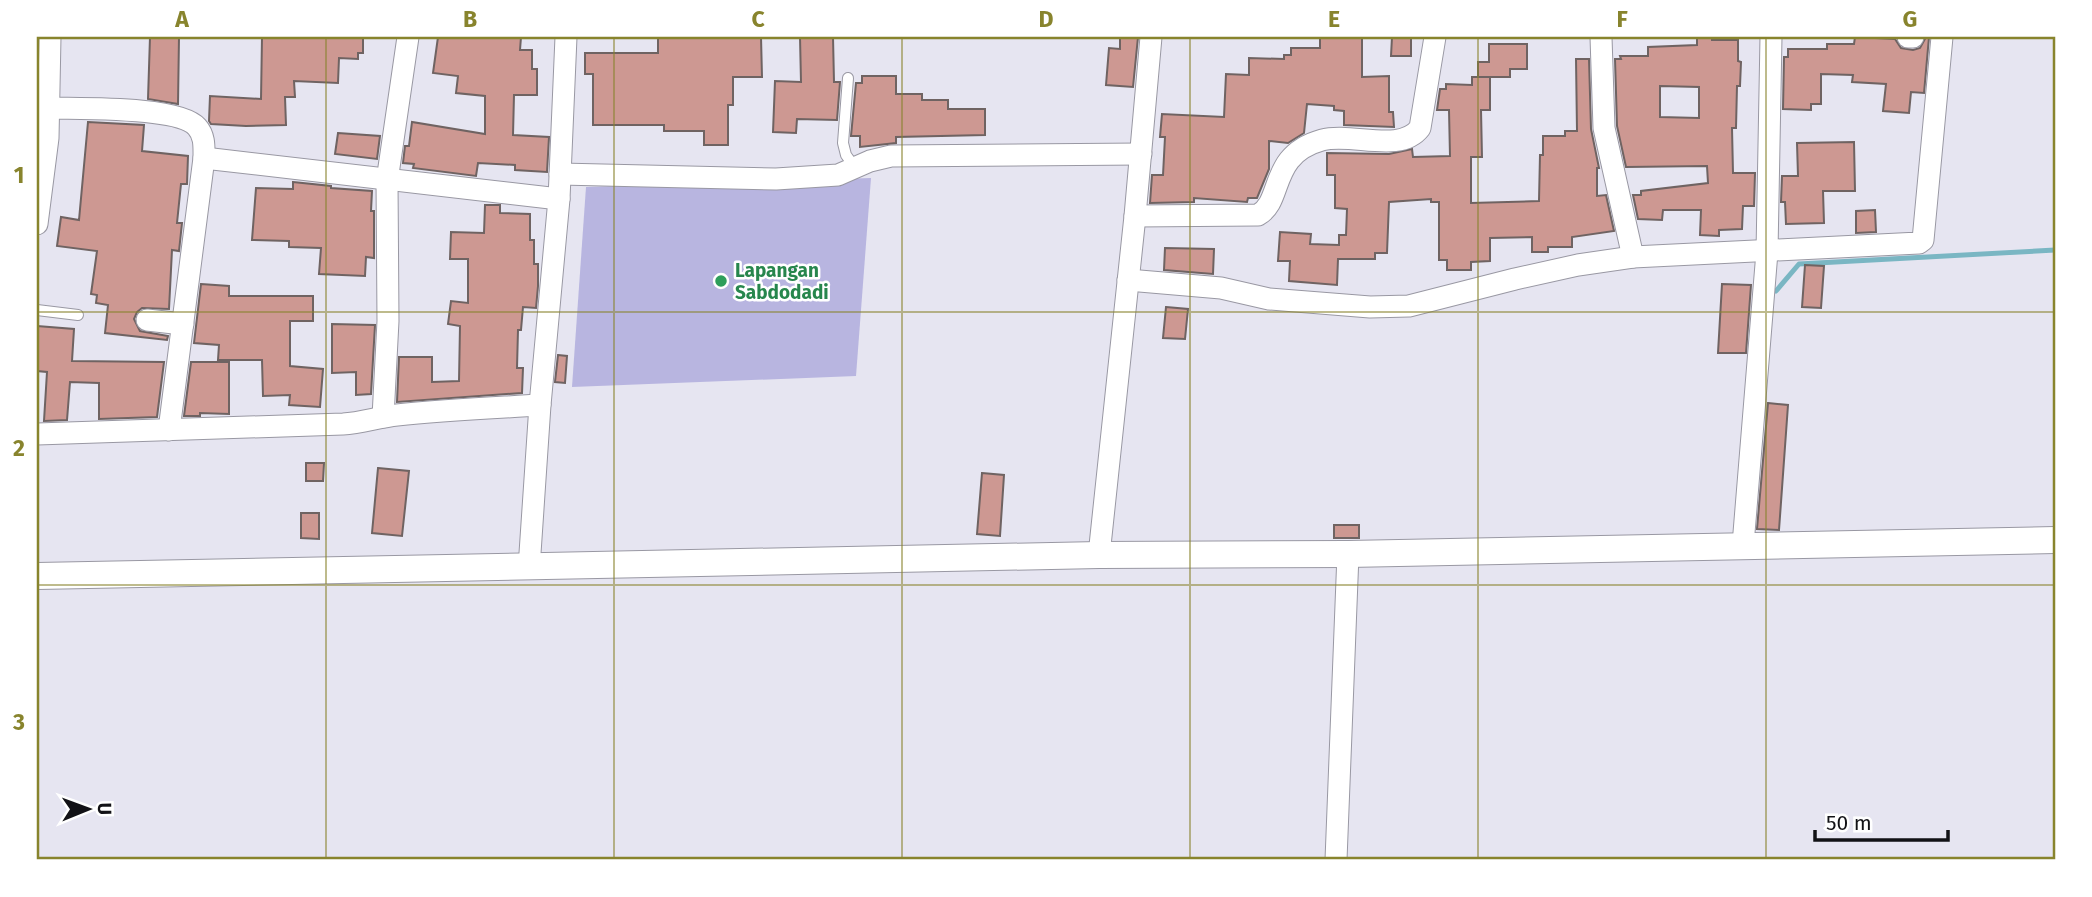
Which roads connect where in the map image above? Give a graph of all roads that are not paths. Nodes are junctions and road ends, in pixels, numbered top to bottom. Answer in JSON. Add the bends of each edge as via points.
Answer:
{"nodes":[{"id":1,"x":50,"y":37,"type":"edge"},
{"id":2,"x":408,"y":37,"type":"edge"},
{"id":3,"x":566,"y":37,"type":"edge"},
{"id":4,"x":1151,"y":37,"type":"edge"},
{"id":5,"x":1435,"y":37,"type":"edge"},
{"id":6,"x":1601,"y":37,"type":"edge"},
{"id":7,"x":1771,"y":37,"type":"edge"},
{"id":8,"x":1942,"y":37,"type":"edge"},
{"id":9,"x":848,"y":78,"type":"dead end"},
{"id":10,"x":49,"y":108,"type":"junction"},
{"id":11,"x":1141,"y":154,"type":"junction"},
{"id":12,"x":204,"y":158,"type":"junction"},
{"id":13,"x":856,"y":169,"type":"junction"},
{"id":14,"x":560,"y":174,"type":"junction"},
{"id":15,"x":387,"y":181,"type":"junction"},
{"id":16,"x":559,"y":199,"type":"junction"},
{"id":17,"x":1135,"y":216,"type":"junction"},
{"id":18,"x":37,"y":224,"type":"edge"},
{"id":19,"x":1767,"y":252,"type":"junction"},
{"id":20,"x":1633,"y":257,"type":"junction"},
{"id":21,"x":1128,"y":280,"type":"junction"},
{"id":22,"x":37,"y":310,"type":"edge"},
{"id":23,"x":78,"y":315,"type":"dead end"},
{"id":24,"x":147,"y":320,"type":"dead end"},
{"id":25,"x":183,"y":324,"type":"junction"},
{"id":26,"x":540,"y":405,"type":"junction"},
{"id":27,"x":383,"y":417,"type":"junction"},
{"id":28,"x":169,"y":430,"type":"junction"},
{"id":29,"x":37,"y":434,"type":"edge"},
{"id":30,"x":2055,"y":540,"type":"edge"},
{"id":31,"x":1743,"y":545,"type":"junction"},
{"id":32,"x":1348,"y":554,"type":"junction"},
{"id":33,"x":1099,"y":555,"type":"junction"},
{"id":34,"x":529,"y":568,"type":"junction"},
{"id":35,"x":37,"y":576,"type":"edge"},
{"id":36,"x":1336,"y":860,"type":"edge"}],
"edges":[{"from":1,"to":10,"type":"street"},
{"from":2,"to":15,"type":"street"},
{"from":3,"to":14,"type":"street"},
{"from":4,"to":11,"type":"street"},
{"from":5,"to":17,"type":"street","via":[[1420,128],[1414,136],[1398,141],[1319,141],[1286,161],[1269,204],[1258,215]]},
{"from":6,"to":20,"type":"street","via":[[1604,128]]},
{"from":7,"to":19,"type":"street"},
{"from":8,"to":19,"type":"street","via":[[1923,240]]},
{"from":9,"to":13,"type":"lane","via":[[843,143]]},
{"from":10,"to":12,"type":"street","via":[[178,117],[197,127],[205,143]]},
{"from":10,"to":18,"type":"street"},
{"from":11,"to":13,"type":"street","via":[[891,156]]},
{"from":11,"to":17,"type":"street"},
{"from":12,"to":15,"type":"street"},
{"from":12,"to":25,"type":"street"},
{"from":13,"to":14,"type":"street","via":[[838,175],[776,179]]},
{"from":14,"to":16,"type":"street"},
{"from":15,"to":16,"type":"street"},
{"from":15,"to":27,"type":"street"},
{"from":16,"to":26,"type":"street"},
{"from":17,"to":21,"type":"street"},
{"from":19,"to":20,"type":"street"},
{"from":19,"to":31,"type":"street"},
{"from":20,"to":21,"type":"street","via":[[1409,306],[1269,299],[1221,288]]},
{"from":21,"to":33,"type":"street"},
{"from":22,"to":23,"type":"lane"},
{"from":24,"to":25,"type":"street"},
{"from":25,"to":28,"type":"street"},
{"from":26,"to":27,"type":"street"},
{"from":26,"to":34,"type":"street"},
{"from":27,"to":28,"type":"street","via":[[343,424]]},
{"from":28,"to":29,"type":"street"},
{"from":30,"to":31,"type":"street"},
{"from":31,"to":32,"type":"street"},
{"from":32,"to":33,"type":"street"},
{"from":32,"to":36,"type":"street"},
{"from":33,"to":34,"type":"street"},
{"from":34,"to":35,"type":"street"}]}
